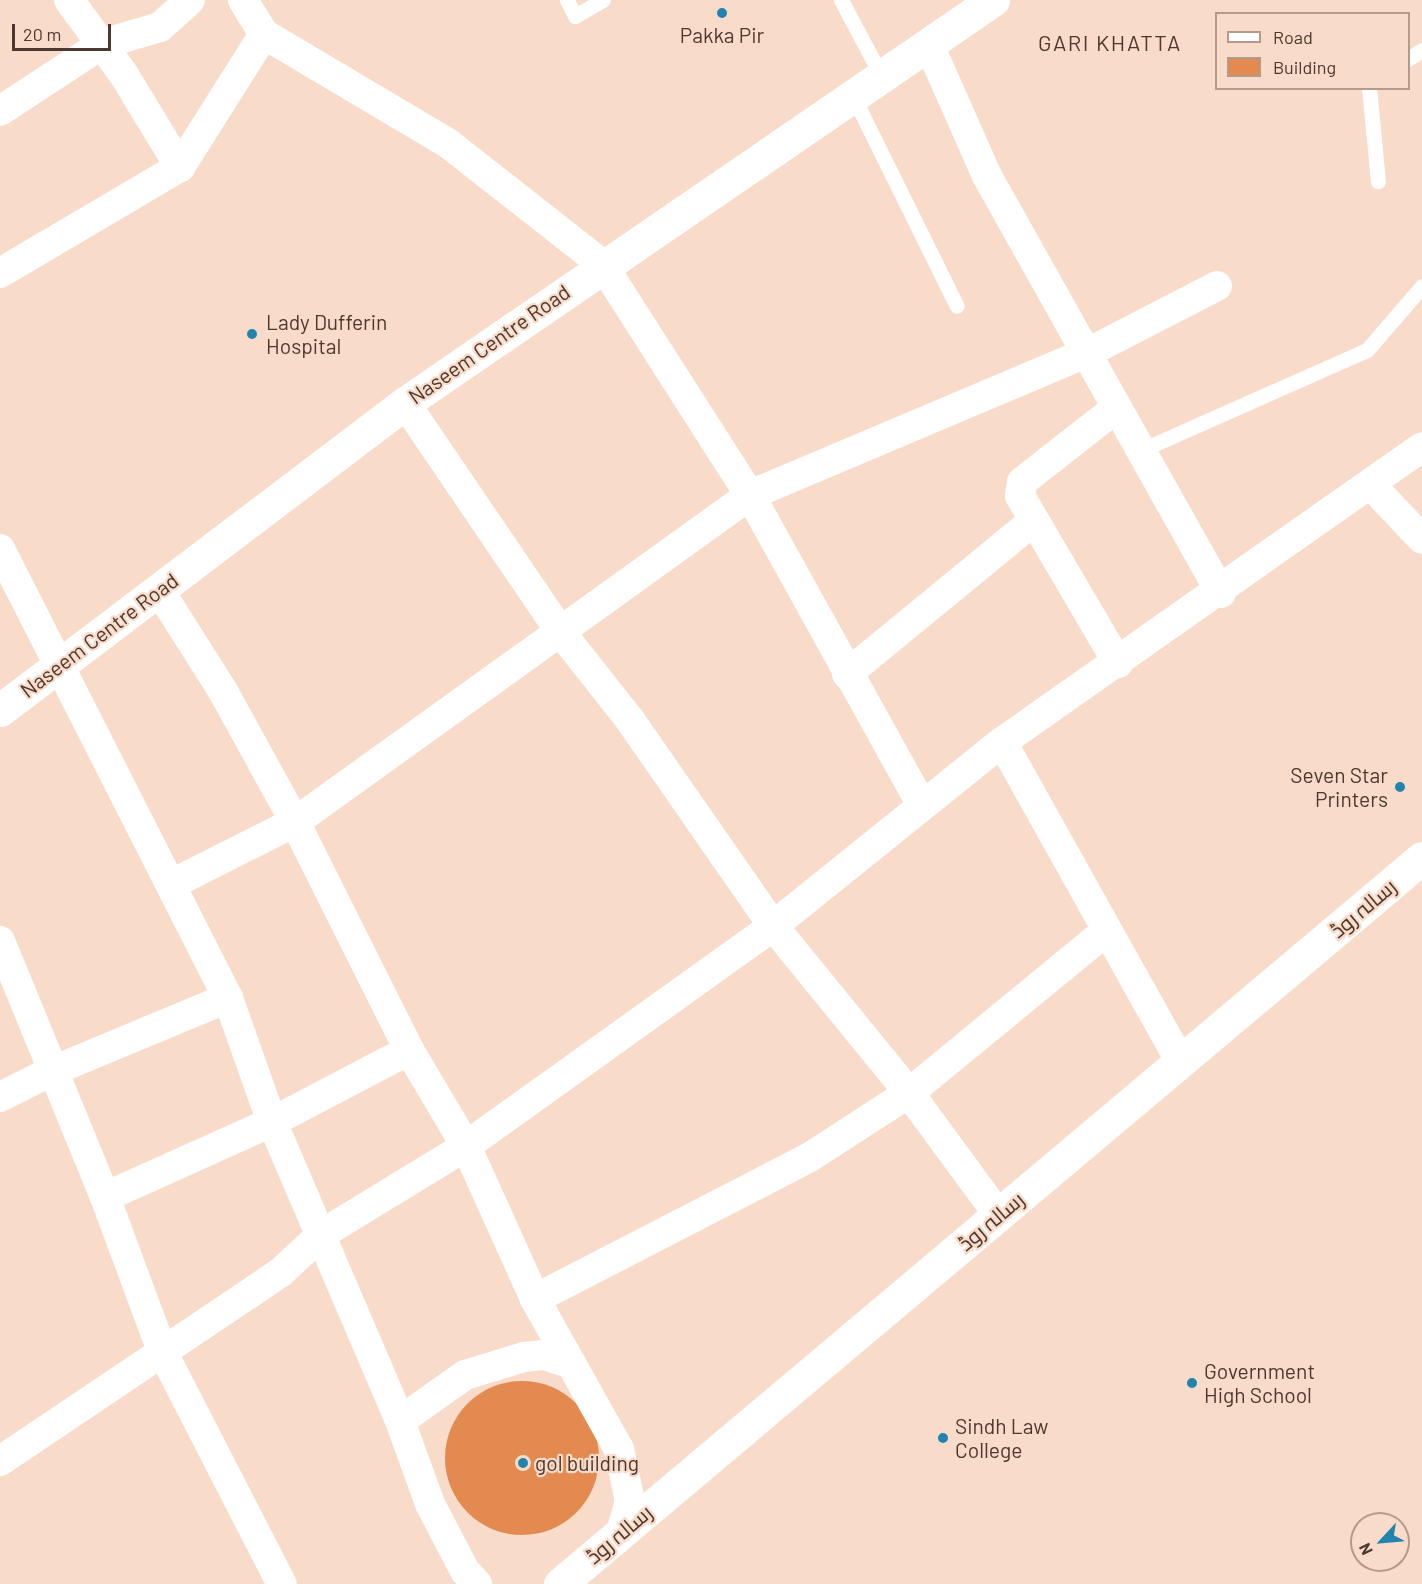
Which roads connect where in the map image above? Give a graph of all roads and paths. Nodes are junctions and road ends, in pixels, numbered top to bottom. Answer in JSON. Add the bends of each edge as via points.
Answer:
{"nodes":[{"id":1,"x":69,"y":0,"type":"edge"},
{"id":2,"x":190,"y":0,"type":"edge"},
{"id":3,"x":243,"y":0,"type":"edge"},
{"id":4,"x":567,"y":0,"type":"edge"},
{"id":5,"x":603,"y":0,"type":"edge"},
{"id":6,"x":841,"y":0,"type":"edge"},
{"id":7,"x":993,"y":0,"type":"edge"},
{"id":8,"x":264,"y":34,"type":"junction"},
{"id":9,"x":102,"y":44,"type":"junction"},
{"id":10,"x":929,"y":45,"type":"junction"},
{"id":11,"x":882,"y":77,"type":"junction"},
{"id":12,"x":1369,"y":90,"type":"edge"},
{"id":13,"x":853,"y":96,"type":"junction"},
{"id":14,"x":0,"y":111,"type":"edge"},
{"id":15,"x":180,"y":167,"type":"junction"},
{"id":16,"x":1378,"y":182,"type":"dead end"},
{"id":17,"x":602,"y":264,"type":"junction"},
{"id":18,"x":0,"y":273,"type":"edge"},
{"id":19,"x":1217,"y":286,"type":"dead end"},
{"id":20,"x":1422,"y":286,"type":"edge"},
{"id":21,"x":957,"y":306,"type":"dead end"},
{"id":22,"x":1089,"y":352,"type":"junction"},
{"id":23,"x":405,"y":403,"type":"junction"},
{"id":24,"x":1115,"y":410,"type":"junction"},
{"id":25,"x":1422,"y":447,"type":"edge"},
{"id":26,"x":1138,"y":451,"type":"junction"},
{"id":27,"x":1371,"y":485,"type":"junction"},
{"id":28,"x":750,"y":495,"type":"junction"},
{"id":29,"x":1033,"y":521,"type":"junction"},
{"id":30,"x":1422,"y":539,"type":"edge"},
{"id":31,"x":0,"y":549,"type":"edge"},
{"id":32,"x":159,"y":590,"type":"junction"},
{"id":33,"x":1221,"y":593,"type":"junction"},
{"id":34,"x":559,"y":630,"type":"junction"},
{"id":35,"x":1118,"y":663,"type":"junction"},
{"id":36,"x":61,"y":667,"type":"junction"},
{"id":37,"x":847,"y":674,"type":"junction"},
{"id":38,"x":0,"y":710,"type":"edge"},
{"id":39,"x":1002,"y":742,"type":"junction"},
{"id":40,"x":921,"y":804,"type":"junction"},
{"id":41,"x":295,"y":822,"type":"junction"},
{"id":42,"x":1422,"y":858,"type":"edge"},
{"id":43,"x":172,"y":884,"type":"junction"},
{"id":44,"x":773,"y":926,"type":"junction"},
{"id":45,"x":1106,"y":931,"type":"junction"},
{"id":46,"x":0,"y":941,"type":"edge"},
{"id":47,"x":228,"y":998,"type":"junction"},
{"id":48,"x":410,"y":1050,"type":"junction"},
{"id":49,"x":1180,"y":1061,"type":"junction"},
{"id":50,"x":50,"y":1071,"type":"junction"},
{"id":51,"x":909,"y":1093,"type":"junction"},
{"id":52,"x":0,"y":1098,"type":"edge"},
{"id":53,"x":272,"y":1122,"type":"junction"},
{"id":54,"x":466,"y":1146,"type":"junction"},
{"id":55,"x":105,"y":1197,"type":"junction"},
{"id":56,"x":999,"y":1214,"type":"junction"},
{"id":57,"x":322,"y":1234,"type":"junction"},
{"id":58,"x":535,"y":1299,"type":"junction"},
{"id":59,"x":162,"y":1351,"type":"junction"},
{"id":60,"x":572,"y":1364,"type":"junction"},
{"id":61,"x":400,"y":1420,"type":"junction"},
{"id":62,"x":0,"y":1461,"type":"edge"},
{"id":63,"x":621,"y":1533,"type":"junction"},
{"id":64,"x":282,"y":1584,"type":"edge"},
{"id":65,"x":477,"y":1584,"type":"edge"},
{"id":66,"x":560,"y":1584,"type":"edge"}],
"edges":[{"from":1,"to":9,"type":"street"},
{"from":2,"to":9,"type":"street","via":[[160,27]]},
{"from":3,"to":8,"type":"street"},
{"from":4,"to":5,"type":"lane","via":[[575,16]]},
{"from":6,"to":11,"type":"lane"},
{"from":7,"to":10,"type":"street","name":"Naseem Centre Road"},
{"from":8,"to":15,"type":"street"},
{"from":8,"to":17,"type":"street","via":[[449,144]]},
{"from":9,"to":14,"type":"street"},
{"from":9,"to":15,"type":"street"},
{"from":10,"to":11,"type":"street","name":"Naseem Centre Road"},
{"from":10,"to":22,"type":"street","via":[[987,176]]},
{"from":11,"to":13,"type":"street","name":"Naseem Centre Road"},
{"from":12,"to":16,"type":"lane"},
{"from":13,"to":17,"type":"street","name":"Naseem Centre Road"},
{"from":13,"to":21,"type":"lane"},
{"from":15,"to":18,"type":"street"},
{"from":17,"to":23,"type":"street","name":"Naseem Centre Road"},
{"from":17,"to":28,"type":"street"},
{"from":19,"to":22,"type":"street"},
{"from":20,"to":26,"type":"lane","via":[[1367,350]]},
{"from":22,"to":24,"type":"street"},
{"from":22,"to":28,"type":"street"},
{"from":23,"to":32,"type":"street","name":"Naseem Centre Road"},
{"from":23,"to":34,"type":"street"},
{"from":24,"to":26,"type":"street"},
{"from":24,"to":29,"type":"street","via":[[1022,482],[1020,496]]},
{"from":25,"to":27,"type":"street"},
{"from":26,"to":33,"type":"street"},
{"from":27,"to":30,"type":"street"},
{"from":27,"to":33,"type":"street"},
{"from":28,"to":34,"type":"street"},
{"from":28,"to":37,"type":"street"},
{"from":29,"to":35,"type":"street"},
{"from":29,"to":37,"type":"street"},
{"from":31,"to":36,"type":"street"},
{"from":32,"to":36,"type":"street","name":"Naseem Centre Road"},
{"from":32,"to":41,"type":"street","via":[[225,693]]},
{"from":33,"to":35,"type":"street"},
{"from":34,"to":41,"type":"street"},
{"from":34,"to":44,"type":"street","via":[[630,720]]},
{"from":35,"to":39,"type":"street"},
{"from":36,"to":38,"type":"street","name":"Naseem Centre Road"},
{"from":36,"to":43,"type":"street"},
{"from":37,"to":40,"type":"street"},
{"from":39,"to":40,"type":"street"},
{"from":39,"to":45,"type":"street"},
{"from":40,"to":44,"type":"street"},
{"from":41,"to":43,"type":"street"},
{"from":41,"to":48,"type":"street"},
{"from":42,"to":49,"type":"street","name":"رسالہ روڈ"},
{"from":43,"to":47,"type":"street"},
{"from":44,"to":51,"type":"street"},
{"from":44,"to":54,"type":"street"},
{"from":45,"to":49,"type":"street"},
{"from":45,"to":51,"type":"street"},
{"from":46,"to":50,"type":"street"},
{"from":47,"to":50,"type":"street"},
{"from":47,"to":53,"type":"street"},
{"from":48,"to":53,"type":"street"},
{"from":48,"to":54,"type":"street"},
{"from":49,"to":56,"type":"street","name":"رسالہ روڈ"},
{"from":50,"to":52,"type":"street"},
{"from":50,"to":55,"type":"street"},
{"from":51,"to":56,"type":"street"},
{"from":51,"to":58,"type":"street","via":[[810,1157]]},
{"from":53,"to":55,"type":"street"},
{"from":53,"to":57,"type":"street"},
{"from":54,"to":57,"type":"street"},
{"from":54,"to":58,"type":"street"},
{"from":55,"to":59,"type":"street"},
{"from":56,"to":63,"type":"street","name":"رسالہ روڈ"},
{"from":57,"to":59,"type":"street","via":[[280,1273]]},
{"from":57,"to":61,"type":"street"},
{"from":58,"to":60,"type":"street"},
{"from":59,"to":62,"type":"street"},
{"from":59,"to":64,"type":"street"},
{"from":60,"to":61,"type":"street","via":[[544,1355],[524,1357],[465,1375]]},
{"from":60,"to":63,"type":"street","via":[[619,1449],[630,1501]]},
{"from":61,"to":65,"type":"street","via":[[430,1504],[465,1571]]},
{"from":63,"to":66,"type":"street","name":"رسالہ روڈ"}]}
